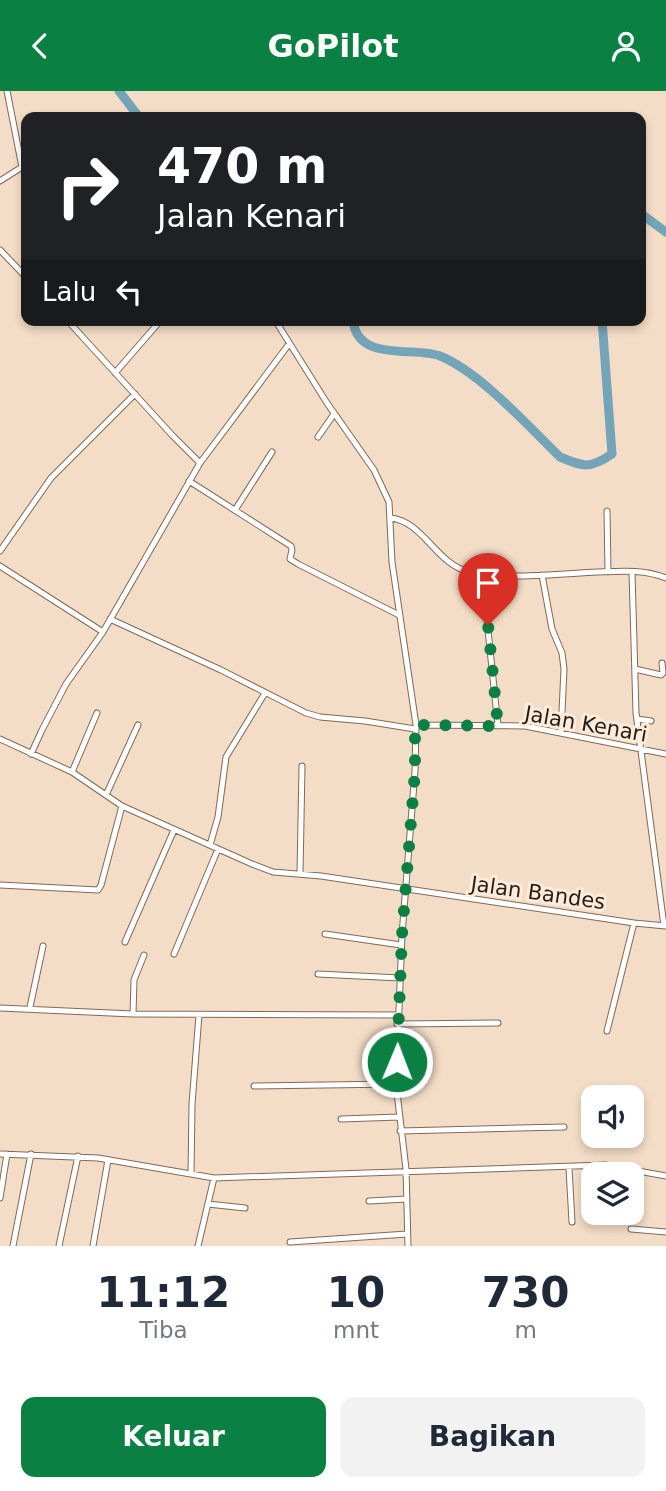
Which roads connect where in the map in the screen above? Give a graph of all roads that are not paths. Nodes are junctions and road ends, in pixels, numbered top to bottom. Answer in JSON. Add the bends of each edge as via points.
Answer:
{"nodes":[{"id":1,"x":7,"y":91,"type":"edge"},
{"id":2,"x":21,"y":154,"type":"edge"},
{"id":3,"x":21,"y":170,"type":"edge"},
{"id":4,"x":0,"y":181,"type":"edge"},
{"id":5,"x":0,"y":250,"type":"edge"},
{"id":6,"x":21,"y":272,"type":"edge"},
{"id":7,"x":72,"y":326,"type":"edge"},
{"id":8,"x":156,"y":326,"type":"edge"},
{"id":9,"x":278,"y":326,"type":"edge"},
{"id":10,"x":289,"y":344,"type":"junction"},
{"id":11,"x":115,"y":373,"type":"junction"},
{"id":12,"x":135,"y":394,"type":"junction"},
{"id":13,"x":334,"y":414,"type":"junction"},
{"id":14,"x":318,"y":437,"type":"dead end"},
{"id":15,"x":272,"y":452,"type":"dead end"},
{"id":16,"x":200,"y":463,"type":"junction"},
{"id":17,"x":189,"y":481,"type":"junction"},
{"id":18,"x":235,"y":510,"type":"junction"},
{"id":19,"x":607,"y":511,"type":"dead end"},
{"id":20,"x":391,"y":518,"type":"junction"},
{"id":21,"x":0,"y":551,"type":"edge"},
{"id":22,"x":0,"y":565,"type":"edge"},
{"id":23,"x":608,"y":572,"type":"junction"},
{"id":24,"x":632,"y":572,"type":"junction"},
{"id":25,"x":482,"y":573,"type":"junction"},
{"id":26,"x":542,"y":575,"type":"junction"},
{"id":27,"x":666,"y":578,"type":"edge"},
{"id":28,"x":399,"y":615,"type":"junction"},
{"id":29,"x":110,"y":619,"type":"junction"},
{"id":30,"x":103,"y":632,"type":"junction"},
{"id":31,"x":662,"y":663,"type":"dead end"},
{"id":32,"x":635,"y":670,"type":"junction"},
{"id":33,"x":265,"y":693,"type":"junction"},
{"id":34,"x":97,"y":713,"type":"dead end"},
{"id":35,"x":637,"y":719,"type":"junction"},
{"id":36,"x":651,"y":721,"type":"dead end"},
{"id":37,"x":138,"y":725,"type":"dead end"},
{"id":38,"x":498,"y":726,"type":"junction"},
{"id":39,"x":416,"y":727,"type":"junction"},
{"id":40,"x":562,"y":733,"type":"junction"},
{"id":41,"x":0,"y":739,"type":"edge"},
{"id":42,"x":640,"y":749,"type":"junction"},
{"id":43,"x":31,"y":754,"type":"junction"},
{"id":44,"x":666,"y":754,"type":"edge"},
{"id":45,"x":302,"y":767,"type":"dead end"},
{"id":46,"x":72,"y":772,"type":"junction"},
{"id":47,"x":106,"y":795,"type":"junction"},
{"id":48,"x":122,"y":806,"type":"junction"},
{"id":49,"x":174,"y":830,"type":"junction"},
{"id":50,"x":210,"y":845,"type":"junction"},
{"id":51,"x":218,"y":849,"type":"junction"},
{"id":52,"x":300,"y":874,"type":"junction"},
{"id":53,"x":0,"y":885,"type":"edge"},
{"id":54,"x":406,"y":889,"type":"junction"},
{"id":55,"x":634,"y":923,"type":"junction"},
{"id":56,"x":665,"y":926,"type":"edge"},
{"id":57,"x":325,"y":934,"type":"dead end"},
{"id":58,"x":125,"y":941,"type":"dead end"},
{"id":59,"x":401,"y":945,"type":"junction"},
{"id":60,"x":43,"y":946,"type":"dead end"},
{"id":61,"x":174,"y":954,"type":"dead end"},
{"id":62,"x":144,"y":955,"type":"dead end"},
{"id":63,"x":318,"y":974,"type":"dead end"},
{"id":64,"x":400,"y":978,"type":"junction"},
{"id":65,"x":30,"y":1007,"type":"junction"},
{"id":66,"x":0,"y":1008,"type":"edge"},
{"id":67,"x":133,"y":1014,"type":"junction"},
{"id":68,"x":199,"y":1015,"type":"junction"},
{"id":69,"x":398,"y":1015,"type":"junction"},
{"id":70,"x":498,"y":1023,"type":"dead end"},
{"id":71,"x":397,"y":1024,"type":"junction"},
{"id":72,"x":607,"y":1031,"type":"dead end"},
{"id":73,"x":396,"y":1084,"type":"junction"},
{"id":74,"x":254,"y":1086,"type":"dead end"},
{"id":75,"x":399,"y":1117,"type":"junction"},
{"id":76,"x":341,"y":1119,"type":"dead end"},
{"id":77,"x":564,"y":1127,"type":"dead end"},
{"id":78,"x":400,"y":1131,"type":"junction"},
{"id":79,"x":4,"y":1154,"type":"edge"},
{"id":80,"x":32,"y":1154,"type":"junction"},
{"id":81,"x":78,"y":1156,"type":"junction"},
{"id":82,"x":108,"y":1160,"type":"junction"},
{"id":83,"x":406,"y":1168,"type":"junction"},
{"id":84,"x":569,"y":1168,"type":"junction"},
{"id":85,"x":191,"y":1174,"type":"junction"},
{"id":86,"x":666,"y":1176,"type":"edge"},
{"id":87,"x":214,"y":1178,"type":"junction"},
{"id":88,"x":0,"y":1198,"type":"edge"},
{"id":89,"x":407,"y":1199,"type":"junction"},
{"id":90,"x":369,"y":1201,"type":"dead end"},
{"id":91,"x":208,"y":1204,"type":"junction"},
{"id":92,"x":245,"y":1207,"type":"dead end"},
{"id":93,"x":572,"y":1222,"type":"dead end"},
{"id":94,"x":631,"y":1229,"type":"dead end"},
{"id":95,"x":666,"y":1232,"type":"edge"},
{"id":96,"x":407,"y":1234,"type":"junction"},
{"id":97,"x":290,"y":1242,"type":"dead end"},
{"id":98,"x":13,"y":1246,"type":"edge"},
{"id":99,"x":60,"y":1246,"type":"edge"},
{"id":100,"x":93,"y":1246,"type":"edge"},
{"id":101,"x":198,"y":1246,"type":"edge"},
{"id":102,"x":408,"y":1246,"type":"edge"}],
"edges":[{"from":1,"to":2,"type":"street"},
{"from":3,"to":4,"type":"street"},
{"from":5,"to":6,"type":"street"},
{"from":7,"to":11,"type":"street"},
{"from":8,"to":11,"type":"street"},
{"from":9,"to":10,"type":"street"},
{"from":10,"to":13,"type":"street"},
{"from":10,"to":16,"type":"street"},
{"from":11,"to":12,"type":"street"},
{"from":12,"to":16,"type":"street"},
{"from":12,"to":21,"type":"street","via":[[51,478]]},
{"from":13,"to":14,"type":"street"},
{"from":13,"to":20,"type":"street","via":[[386,492]]},
{"from":15,"to":18,"type":"street"},
{"from":16,"to":17,"type":"street"},
{"from":17,"to":18,"type":"street"},
{"from":17,"to":29,"type":"street"},
{"from":18,"to":28,"type":"street","via":[[291,546],[291,560]]},
{"from":19,"to":23,"type":"street"},
{"from":20,"to":25,"type":"street","via":[[410,525],[455,566]]},
{"from":20,"to":28,"type":"street"},
{"from":22,"to":30,"type":"street"},
{"from":23,"to":24,"type":"street"},
{"from":23,"to":26,"type":"street"},
{"from":24,"to":27,"type":"street"},
{"from":24,"to":32,"type":"street"},
{"from":25,"to":26,"type":"street"},
{"from":25,"to":38,"type":"street"},
{"from":26,"to":40,"type":"street","via":[[552,629],[562,653]]},
{"from":28,"to":39,"type":"street"},
{"from":29,"to":30,"type":"street"},
{"from":29,"to":33,"type":"street","name":"Jalan Kenari"},
{"from":30,"to":43,"type":"street","via":[[66,684]]},
{"from":31,"to":32,"type":"street","via":[[661,675]]},
{"from":32,"to":35,"type":"street"},
{"from":33,"to":39,"type":"street","name":"Jalan Kenari","via":[[320,717]]},
{"from":33,"to":50,"type":"street","via":[[226,757]]},
{"from":34,"to":46,"type":"street"},
{"from":35,"to":36,"type":"street"},
{"from":35,"to":42,"type":"street"},
{"from":37,"to":47,"type":"street"},
{"from":38,"to":39,"type":"street","name":"Jalan Kenari"},
{"from":38,"to":40,"type":"street","name":"Jalan Kenari"},
{"from":39,"to":54,"type":"street"},
{"from":40,"to":42,"type":"street","name":"Jalan Kenari"},
{"from":41,"to":43,"type":"street","name":"Jalan Bandes"},
{"from":42,"to":44,"type":"street","name":"Jalan Kenari"},
{"from":42,"to":56,"type":"street"},
{"from":43,"to":46,"type":"street","name":"Jalan Bandes"},
{"from":45,"to":52,"type":"street"},
{"from":46,"to":47,"type":"street","name":"Jalan Bandes"},
{"from":47,"to":48,"type":"street","name":"Jalan Bandes"},
{"from":48,"to":49,"type":"street","name":"Jalan Bandes"},
{"from":48,"to":53,"type":"street","via":[[98,890]]},
{"from":49,"to":50,"type":"street","name":"Jalan Bandes"},
{"from":49,"to":58,"type":"street"},
{"from":50,"to":51,"type":"street","name":"Jalan Bandes"},
{"from":51,"to":52,"type":"street","name":"Jalan Bandes","via":[[273,872]]},
{"from":51,"to":61,"type":"street"},
{"from":52,"to":54,"type":"street","name":"Jalan Bandes"},
{"from":54,"to":55,"type":"street","name":"Jalan Bandes"},
{"from":54,"to":59,"type":"street"},
{"from":55,"to":56,"type":"street","name":"Jalan Bandes"},
{"from":55,"to":72,"type":"street"},
{"from":57,"to":59,"type":"street"},
{"from":59,"to":64,"type":"street"},
{"from":60,"to":65,"type":"street"},
{"from":62,"to":67,"type":"street","via":[[134,980]]},
{"from":63,"to":64,"type":"street"},
{"from":64,"to":69,"type":"street"},
{"from":65,"to":66,"type":"street"},
{"from":65,"to":67,"type":"street"},
{"from":67,"to":68,"type":"street"},
{"from":68,"to":69,"type":"street"},
{"from":68,"to":85,"type":"street"},
{"from":69,"to":71,"type":"street"},
{"from":70,"to":71,"type":"street"},
{"from":71,"to":73,"type":"street"},
{"from":73,"to":74,"type":"street"},
{"from":73,"to":75,"type":"street"},
{"from":75,"to":76,"type":"street"},
{"from":75,"to":78,"type":"street"},
{"from":77,"to":78,"type":"street"},
{"from":78,"to":83,"type":"street"},
{"from":79,"to":80,"type":"street"},
{"from":79,"to":88,"type":"street"},
{"from":80,"to":81,"type":"street"},
{"from":80,"to":98,"type":"street"},
{"from":81,"to":82,"type":"street"},
{"from":81,"to":99,"type":"street"},
{"from":82,"to":85,"type":"street"},
{"from":82,"to":100,"type":"street"},
{"from":83,"to":84,"type":"street"},
{"from":83,"to":87,"type":"street"},
{"from":83,"to":89,"type":"street"},
{"from":84,"to":86,"type":"street","via":[[605,1165]]},
{"from":84,"to":93,"type":"street"},
{"from":85,"to":87,"type":"street"},
{"from":87,"to":91,"type":"street"},
{"from":89,"to":90,"type":"street"},
{"from":89,"to":96,"type":"street"},
{"from":91,"to":92,"type":"street"},
{"from":91,"to":101,"type":"street"},
{"from":94,"to":95,"type":"street"},
{"from":96,"to":97,"type":"street"},
{"from":96,"to":102,"type":"street"}]}
